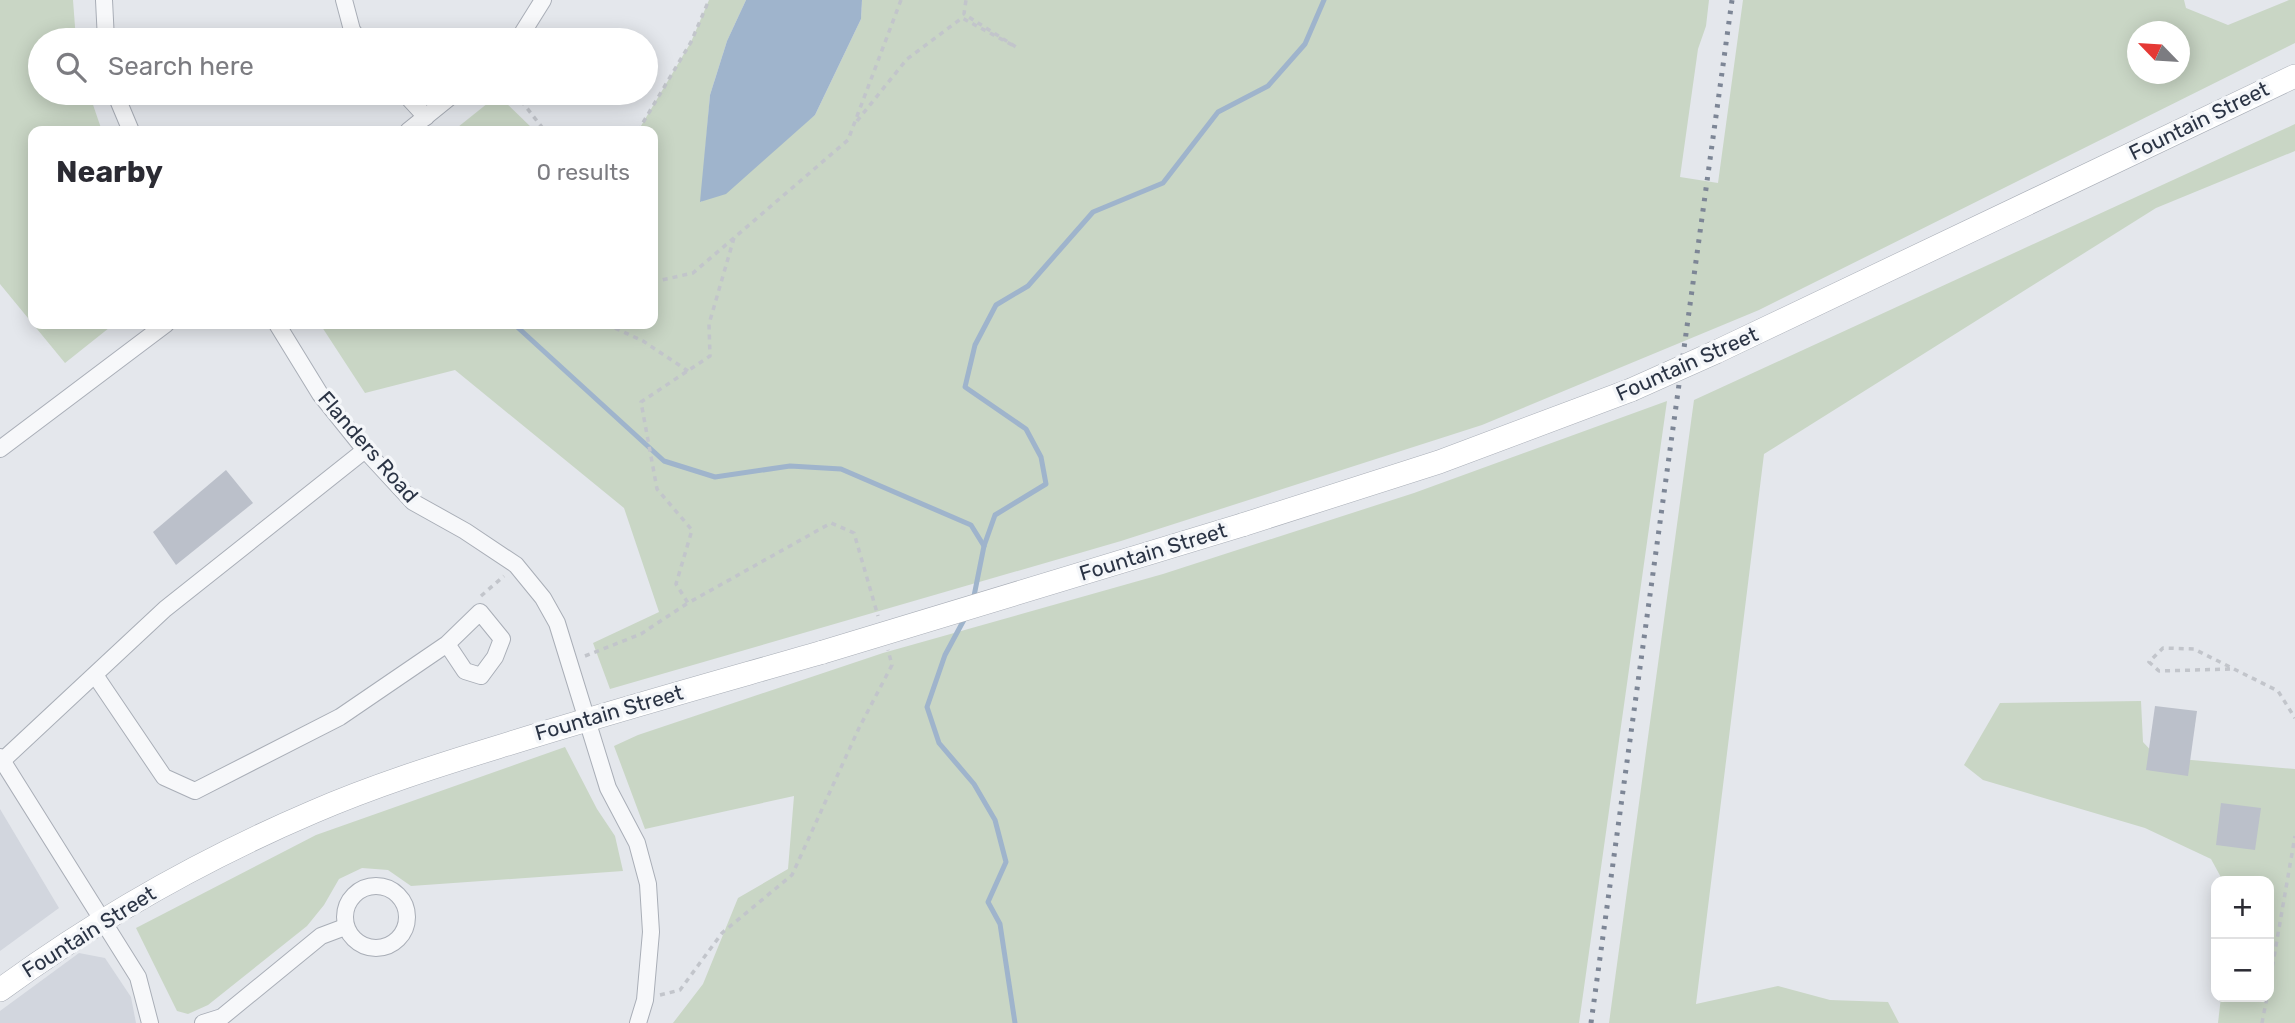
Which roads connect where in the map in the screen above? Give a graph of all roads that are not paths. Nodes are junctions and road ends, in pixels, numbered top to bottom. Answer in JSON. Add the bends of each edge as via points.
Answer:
{"nodes":[{"id":1,"x":104,"y":0,"type":"edge"},
{"id":2,"x":344,"y":0,"type":"edge"},
{"id":3,"x":543,"y":0,"type":"edge"},
{"id":4,"x":105,"y":28,"type":"edge"},
{"id":5,"x":351,"y":28,"type":"edge"},
{"id":6,"x":526,"y":28,"type":"edge"},
{"id":7,"x":2295,"y":76,"type":"edge"},
{"id":8,"x":120,"y":105,"type":"edge"},
{"id":9,"x":415,"y":105,"type":"edge"},
{"id":10,"x":440,"y":105,"type":"edge"},
{"id":11,"x":426,"y":117,"type":"junction"},
{"id":12,"x":129,"y":126,"type":"edge"},
{"id":13,"x":414,"y":126,"type":"edge"},
{"id":14,"x":159,"y":329,"type":"edge"},
{"id":15,"x":280,"y":329,"type":"edge"},
{"id":16,"x":0,"y":449,"type":"edge"},
{"id":17,"x":365,"y":450,"type":"junction"},
{"id":18,"x":447,"y":644,"type":"junction"},
{"id":19,"x":95,"y":675,"type":"junction"},
{"id":20,"x":588,"y":718,"type":"junction"},
{"id":21,"x":1,"y":759,"type":"edge"},
{"id":22,"x":102,"y":920,"type":"junction"},
{"id":23,"x":345,"y":927,"type":"dead end"},
{"id":24,"x":0,"y":990,"type":"edge"},
{"id":25,"x":150,"y":1023,"type":"edge"},
{"id":26,"x":203,"y":1023,"type":"edge"},
{"id":27,"x":638,"y":1023,"type":"edge"}],
"edges":[{"from":1,"to":4,"type":"street"},
{"from":2,"to":5,"type":"street"},
{"from":3,"to":6,"type":"street"},
{"from":7,"to":20,"type":"main road","name":"Fountain Street","bridge":true,"via":[[1631,390],[1439,462],[1242,525]]},
{"from":8,"to":12,"type":"street"},
{"from":9,"to":11,"type":"street"},
{"from":10,"to":11,"type":"street"},
{"from":11,"to":13,"type":"street"},
{"from":14,"to":16,"type":"street"},
{"from":15,"to":17,"type":"street","name":"Flanders Road","via":[[320,394]]},
{"from":17,"to":19,"type":"street","via":[[165,609]]},
{"from":17,"to":20,"type":"street","name":"Flanders Road","via":[[413,502],[516,565],[544,598],[557,623]]},
{"from":18,"to":18,"type":"street","via":[[480,612],[502,639],[481,676],[465,671]]},
{"from":18,"to":19,"type":"street","via":[[340,716],[195,791],[164,777]]},
{"from":19,"to":21,"type":"street"},
{"from":20,"to":22,"type":"main road","name":"Fountain Street","via":[[314,811]]},
{"from":20,"to":27,"type":"street","name":"Flanders Road","via":[[608,788],[637,843],[648,884],[651,932],[645,1000]]},
{"from":21,"to":22,"type":"street"},
{"from":22,"to":24,"type":"main road","name":"Fountain Street"},
{"from":22,"to":25,"type":"street","via":[[138,978]]},
{"from":23,"to":26,"type":"street","via":[[321,936],[222,1017]]}]}
